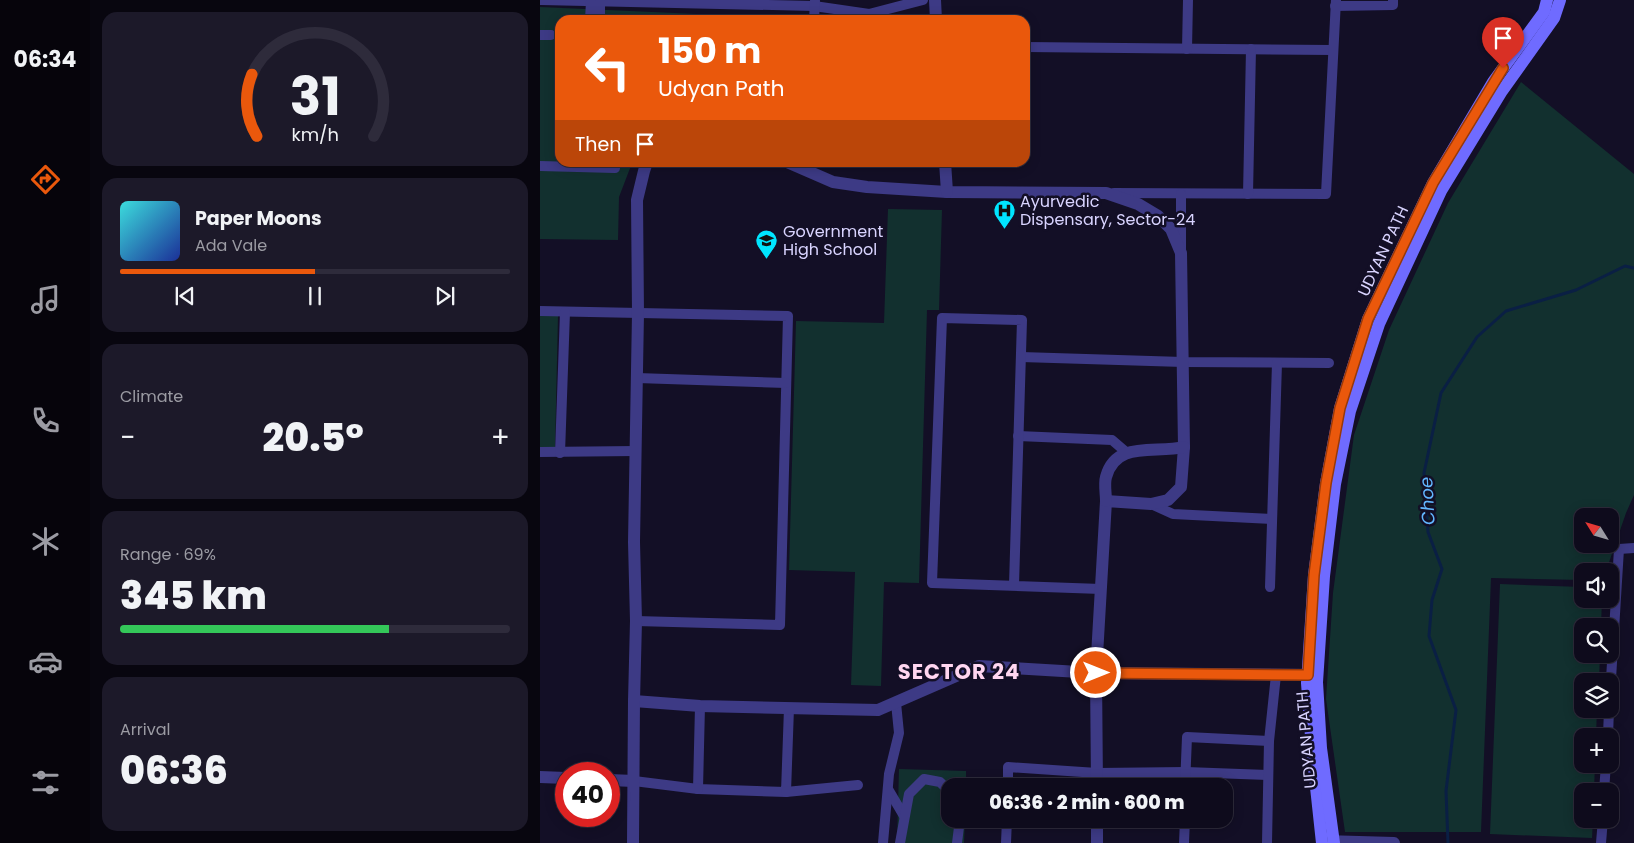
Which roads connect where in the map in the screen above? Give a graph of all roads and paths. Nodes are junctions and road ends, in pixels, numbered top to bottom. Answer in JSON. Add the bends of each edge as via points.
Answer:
{"nodes":[{"id":1,"x":541,"y":0,"type":"edge"},
{"id":2,"x":923,"y":0,"type":"edge"},
{"id":3,"x":935,"y":0,"type":"edge"},
{"id":4,"x":1188,"y":0,"type":"edge"},
{"id":5,"x":1393,"y":0,"type":"edge"},
{"id":6,"x":1547,"y":0,"type":"edge"},
{"id":7,"x":1560,"y":0,"type":"edge"},
{"id":8,"x":596,"y":1,"type":"junction"},
{"id":9,"x":611,"y":1,"type":"edge"},
{"id":10,"x":710,"y":2,"type":"edge"},
{"id":11,"x":814,"y":3,"type":"edge"},
{"id":12,"x":1336,"y":3,"type":"edge"},
{"id":13,"x":592,"y":15,"type":"edge"},
{"id":14,"x":599,"y":15,"type":"edge"},
{"id":15,"x":936,"y":15,"type":"edge"},
{"id":16,"x":540,"y":35,"type":"edge"},
{"id":17,"x":551,"y":35,"type":"dead end"},
{"id":18,"x":1030,"y":47,"type":"edge"},
{"id":19,"x":1187,"y":49,"type":"junction"},
{"id":20,"x":1251,"y":49,"type":"junction"},
{"id":21,"x":1332,"y":50,"type":"junction"},
{"id":22,"x":540,"y":166,"type":"edge"},
{"id":23,"x":555,"y":166,"type":"edge"},
{"id":24,"x":578,"y":167,"type":"edge"},
{"id":25,"x":645,"y":167,"type":"edge"},
{"id":26,"x":807,"y":167,"type":"edge"},
{"id":27,"x":945,"y":167,"type":"edge"},
{"id":28,"x":615,"y":168,"type":"dead end"},
{"id":29,"x":947,"y":192,"type":"junction"},
{"id":30,"x":1106,"y":193,"type":"junction"},
{"id":31,"x":1181,"y":194,"type":"junction"},
{"id":32,"x":1248,"y":194,"type":"junction"},
{"id":33,"x":1181,"y":253,"type":"junction"},
{"id":34,"x":540,"y":311,"type":"edge"},
{"id":35,"x":564,"y":312,"type":"junction"},
{"id":36,"x":638,"y":313,"type":"junction"},
{"id":37,"x":1021,"y":357,"type":"junction"},
{"id":38,"x":1183,"y":362,"type":"junction"},
{"id":39,"x":1277,"y":362,"type":"junction"},
{"id":40,"x":1329,"y":363,"type":"dead end"},
{"id":41,"x":637,"y":378,"type":"junction"},
{"id":42,"x":786,"y":383,"type":"junction"},
{"id":43,"x":1018,"y":436,"type":"junction"},
{"id":44,"x":1184,"y":447,"type":"junction"},
{"id":45,"x":636,"y":451,"type":"junction"},
{"id":46,"x":540,"y":452,"type":"edge"},
{"id":47,"x":1126,"y":452,"type":"junction"},
{"id":48,"x":560,"y":453,"type":"junction"},
{"id":49,"x":1106,"y":501,"type":"junction"},
{"id":50,"x":1151,"y":504,"type":"junction"},
{"id":51,"x":1272,"y":518,"type":"junction"},
{"id":52,"x":1634,"y":548,"type":"edge"},
{"id":53,"x":1014,"y":585,"type":"junction"},
{"id":54,"x":1270,"y":587,"type":"dead end"},
{"id":55,"x":1101,"y":589,"type":"junction"},
{"id":56,"x":636,"y":621,"type":"junction"},
{"id":57,"x":1096,"y":673,"type":"junction"},
{"id":58,"x":1611,"y":673,"type":"edge"},
{"id":59,"x":1276,"y":675,"type":"junction"},
{"id":60,"x":1313,"y":675,"type":"junction"},
{"id":61,"x":634,"y":701,"type":"junction"},
{"id":62,"x":896,"y":703,"type":"junction"},
{"id":63,"x":700,"y":706,"type":"junction"},
{"id":64,"x":789,"y":708,"type":"junction"},
{"id":65,"x":1269,"y":741,"type":"junction"},
{"id":66,"x":1186,"y":772,"type":"junction"},
{"id":67,"x":1268,"y":775,"type":"junction"},
{"id":68,"x":540,"y":777,"type":"edge"},
{"id":69,"x":555,"y":778,"type":"edge"},
{"id":70,"x":1008,"y":778,"type":"edge"},
{"id":71,"x":1083,"y":778,"type":"edge"},
{"id":72,"x":1097,"y":778,"type":"edge"},
{"id":73,"x":1119,"y":778,"type":"edge"},
{"id":74,"x":1186,"y":778,"type":"edge"},
{"id":75,"x":620,"y":780,"type":"edge"},
{"id":76,"x":634,"y":781,"type":"junction"},
{"id":77,"x":941,"y":783,"type":"edge"},
{"id":78,"x":858,"y":785,"type":"dead end"},
{"id":79,"x":698,"y":789,"type":"junction"},
{"id":80,"x":888,"y":790,"type":"junction"},
{"id":81,"x":786,"y":792,"type":"junction"},
{"id":82,"x":904,"y":816,"type":"junction"},
{"id":83,"x":959,"y":828,"type":"edge"},
{"id":84,"x":1007,"y":828,"type":"edge"},
{"id":85,"x":1097,"y":828,"type":"edge"},
{"id":86,"x":1185,"y":828,"type":"edge"},
{"id":87,"x":1602,"y":828,"type":"edge"},
{"id":88,"x":1328,"y":842,"type":"edge"},
{"id":89,"x":633,"y":843,"type":"edge"},
{"id":90,"x":883,"y":843,"type":"edge"},
{"id":91,"x":900,"y":843,"type":"edge"},
{"id":92,"x":957,"y":843,"type":"edge"},
{"id":93,"x":1006,"y":843,"type":"edge"},
{"id":94,"x":1097,"y":843,"type":"edge"},
{"id":95,"x":1184,"y":843,"type":"edge"},
{"id":96,"x":1266,"y":843,"type":"edge"},
{"id":97,"x":1394,"y":843,"type":"edge"},
{"id":98,"x":1601,"y":843,"type":"edge"}],
"edges":[{"from":1,"to":8,"type":"street"},
{"from":2,"to":11,"type":"street","via":[[869,14]]},
{"from":3,"to":15,"type":"street"},
{"from":4,"to":19,"type":"street"},
{"from":5,"to":12,"type":"street","via":[[1393,5]]},
{"from":6,"to":60,"type":"main road","name":"UDYAN PATH","via":[[1544,12],[1493,82],[1433,183],[1368,319],[1340,408],[1326,483],[1314,575]]},
{"from":7,"to":60,"type":"main road","name":"UDYAN PATH","via":[[1554,18],[1502,91],[1441,191],[1379,324],[1350,411],[1336,484]]},
{"from":8,"to":9,"type":"street"},
{"from":8,"to":13,"type":"street"},
{"from":8,"to":14,"type":"street"},
{"from":9,"to":10,"type":"street"},
{"from":10,"to":11,"type":"street"},
{"from":12,"to":21,"type":"street"},
{"from":16,"to":17,"type":"street"},
{"from":18,"to":19,"type":"street"},
{"from":19,"to":20,"type":"street"},
{"from":20,"to":21,"type":"street"},
{"from":20,"to":32,"type":"street"},
{"from":21,"to":32,"type":"street","via":[[1326,194]]},
{"from":22,"to":23,"type":"street"},
{"from":24,"to":28,"type":"street"},
{"from":25,"to":36,"type":"street","via":[[637,200]]},
{"from":26,"to":29,"type":"street","via":[[833,182]]},
{"from":27,"to":29,"type":"street"},
{"from":29,"to":30,"type":"street"},
{"from":30,"to":31,"type":"street"},
{"from":30,"to":33,"type":"street","via":[[1138,204],[1158,216],[1171,229]]},
{"from":31,"to":32,"type":"street"},
{"from":31,"to":33,"type":"street"},
{"from":33,"to":38,"type":"street"},
{"from":34,"to":35,"type":"street"},
{"from":35,"to":36,"type":"street"},
{"from":35,"to":48,"type":"street"},
{"from":36,"to":41,"type":"street"},
{"from":36,"to":42,"type":"street","via":[[788,316]]},
{"from":37,"to":38,"type":"street"},
{"from":37,"to":43,"type":"street"},
{"from":37,"to":53,"type":"street","via":[[1022,320],[942,318],[932,583]]},
{"from":38,"to":39,"type":"street"},
{"from":38,"to":44,"type":"street"},
{"from":39,"to":40,"type":"street"},
{"from":39,"to":51,"type":"street"},
{"from":41,"to":42,"type":"street"},
{"from":41,"to":45,"type":"street"},
{"from":42,"to":56,"type":"street","via":[[780,625]]},
{"from":43,"to":47,"type":"street","via":[[1112,440]]},
{"from":43,"to":53,"type":"street"},
{"from":44,"to":47,"type":"street"},
{"from":44,"to":50,"type":"street","via":[[1181,487],[1168,500]]},
{"from":45,"to":48,"type":"street"},
{"from":45,"to":56,"type":"street"},
{"from":46,"to":48,"type":"street"},
{"from":47,"to":49,"type":"street","via":[[1114,461],[1106,478]]},
{"from":49,"to":50,"type":"street"},
{"from":49,"to":55,"type":"street"},
{"from":50,"to":51,"type":"street","via":[[1173,514]]},
{"from":51,"to":54,"type":"street"},
{"from":52,"to":58,"type":"street","via":[[1619,549]]},
{"from":53,"to":55,"type":"street"},
{"from":55,"to":57,"type":"street"},
{"from":56,"to":61,"type":"street"},
{"from":57,"to":59,"type":"street"},
{"from":57,"to":62,"type":"street","via":[[979,666]]},
{"from":57,"to":72,"type":"street"},
{"from":59,"to":60,"type":"street"},
{"from":59,"to":65,"type":"street"},
{"from":60,"to":88,"type":"main road","name":"UDYAN PATH"},
{"from":61,"to":63,"type":"street"},
{"from":61,"to":76,"type":"street"},
{"from":62,"to":64,"type":"street","via":[[878,710]]},
{"from":62,"to":80,"type":"street","via":[[899,733]]},
{"from":63,"to":64,"type":"street"},
{"from":63,"to":79,"type":"street"},
{"from":64,"to":81,"type":"street"},
{"from":65,"to":66,"type":"street","via":[[1187,737]]},
{"from":65,"to":67,"type":"street"},
{"from":66,"to":67,"type":"street"},
{"from":66,"to":73,"type":"street"},
{"from":66,"to":74,"type":"street"},
{"from":67,"to":96,"type":"street"},
{"from":68,"to":69,"type":"street"},
{"from":70,"to":71,"type":"street","via":[[1008,767]]},
{"from":75,"to":76,"type":"street"},
{"from":76,"to":79,"type":"street"},
{"from":76,"to":89,"type":"street"},
{"from":77,"to":82,"type":"street","via":[[924,780],[909,794]]},
{"from":78,"to":81,"type":"street"},
{"from":79,"to":81,"type":"street"},
{"from":80,"to":82,"type":"street"},
{"from":80,"to":90,"type":"street"},
{"from":82,"to":91,"type":"street"},
{"from":83,"to":92,"type":"street"},
{"from":84,"to":93,"type":"street"},
{"from":85,"to":94,"type":"street"},
{"from":86,"to":95,"type":"street"},
{"from":87,"to":98,"type":"street"},
{"from":88,"to":97,"type":"street"}]}
